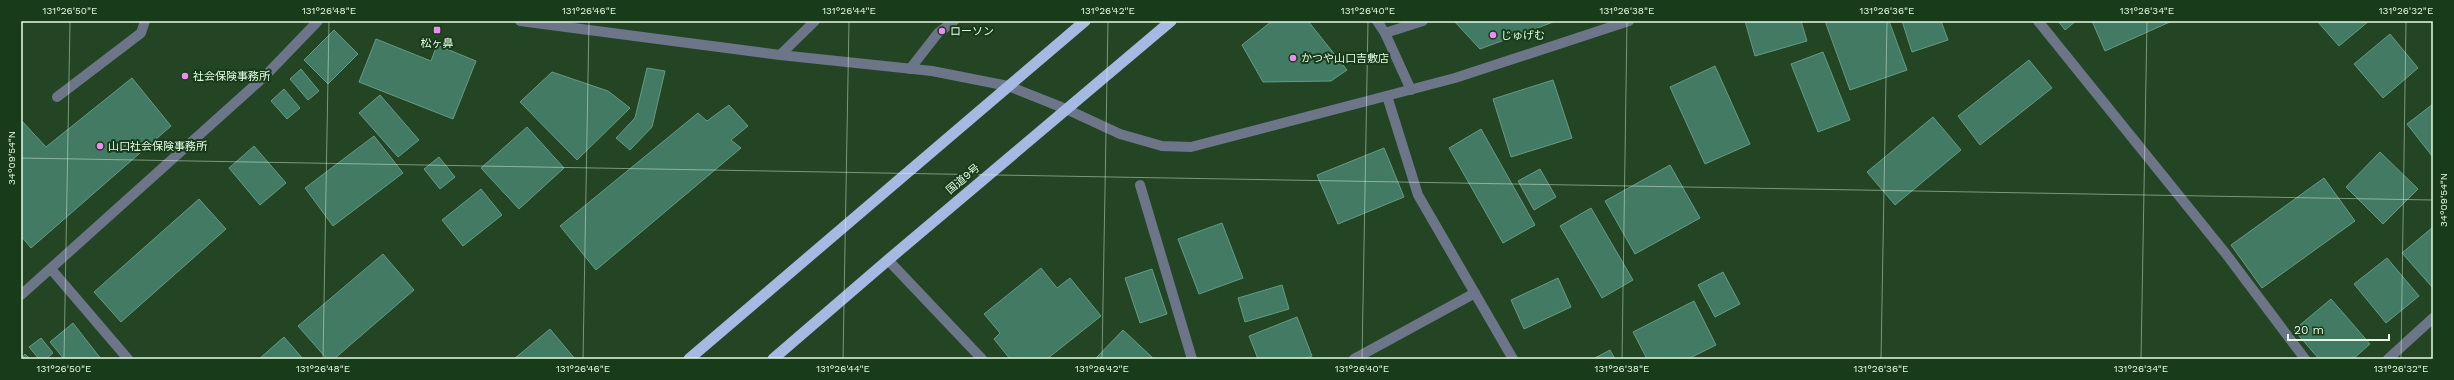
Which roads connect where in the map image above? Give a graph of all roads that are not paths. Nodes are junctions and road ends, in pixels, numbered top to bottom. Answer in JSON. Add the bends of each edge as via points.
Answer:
{"nodes":[{"id":1,"x":145,"y":21,"type":"edge"},
{"id":2,"x":318,"y":21,"type":"edge"},
{"id":3,"x":520,"y":21,"type":"edge"},
{"id":4,"x":815,"y":21,"type":"edge"},
{"id":5,"x":954,"y":21,"type":"edge"},
{"id":6,"x":1085,"y":21,"type":"edge"},
{"id":7,"x":1171,"y":21,"type":"edge"},
{"id":8,"x":1377,"y":21,"type":"edge"},
{"id":9,"x":1423,"y":21,"type":"edge"},
{"id":10,"x":1629,"y":21,"type":"edge"},
{"id":11,"x":2038,"y":21,"type":"edge"},
{"id":12,"x":1385,"y":33,"type":"junction"},
{"id":13,"x":780,"y":55,"type":"junction"},
{"id":14,"x":910,"y":69,"type":"junction"},
{"id":15,"x":1008,"y":86,"type":"junction"},
{"id":16,"x":1411,"y":90,"type":"junction"},
{"id":17,"x":1387,"y":96,"type":"junction"},
{"id":18,"x":57,"y":97,"type":"dead end"},
{"id":19,"x":1066,"y":109,"type":"junction"},
{"id":20,"x":1140,"y":185,"type":"dead end"},
{"id":21,"x":888,"y":260,"type":"junction"},
{"id":22,"x":51,"y":269,"type":"junction"},
{"id":23,"x":1475,"y":293,"type":"junction"},
{"id":24,"x":21,"y":295,"type":"edge"},
{"id":25,"x":2433,"y":318,"type":"edge"},
{"id":26,"x":128,"y":359,"type":"edge"},
{"id":27,"x":689,"y":359,"type":"edge"},
{"id":28,"x":773,"y":359,"type":"edge"},
{"id":29,"x":982,"y":359,"type":"edge"},
{"id":30,"x":1192,"y":359,"type":"edge"},
{"id":31,"x":1354,"y":359,"type":"edge"},
{"id":32,"x":1513,"y":359,"type":"edge"},
{"id":33,"x":2305,"y":359,"type":"edge"},
{"id":34,"x":2388,"y":359,"type":"edge"}],
"edges":[{"from":1,"to":18,"type":"street","via":[[142,33]]},
{"from":2,"to":22,"type":"street","via":[[265,76]]},
{"from":3,"to":13,"type":"street"},
{"from":4,"to":13,"type":"street"},
{"from":5,"to":14,"type":"street","via":[[938,33]]},
{"from":6,"to":15,"type":"highway"},
{"from":7,"to":19,"type":"highway","name":"国道9号"},
{"from":8,"to":12,"type":"street"},
{"from":9,"to":12,"type":"street"},
{"from":10,"to":16,"type":"street"},
{"from":11,"to":33,"type":"street","via":[[2226,254]]},
{"from":12,"to":16,"type":"street"},
{"from":13,"to":14,"type":"street"},
{"from":14,"to":15,"type":"street"},
{"from":15,"to":19,"type":"street"},
{"from":15,"to":27,"type":"highway"},
{"from":16,"to":17,"type":"street"},
{"from":17,"to":19,"type":"street","via":[[1191,147],[1162,146],[1120,134]]},
{"from":17,"to":23,"type":"street","via":[[1418,195]]},
{"from":19,"to":21,"type":"highway","name":"国道9号"},
{"from":20,"to":30,"type":"street"},
{"from":21,"to":28,"type":"highway","name":"国道9号"},
{"from":21,"to":29,"type":"street"},
{"from":22,"to":24,"type":"street"},
{"from":22,"to":26,"type":"street"},
{"from":23,"to":31,"type":"street"},
{"from":23,"to":32,"type":"street"},
{"from":25,"to":34,"type":"street"}]}
